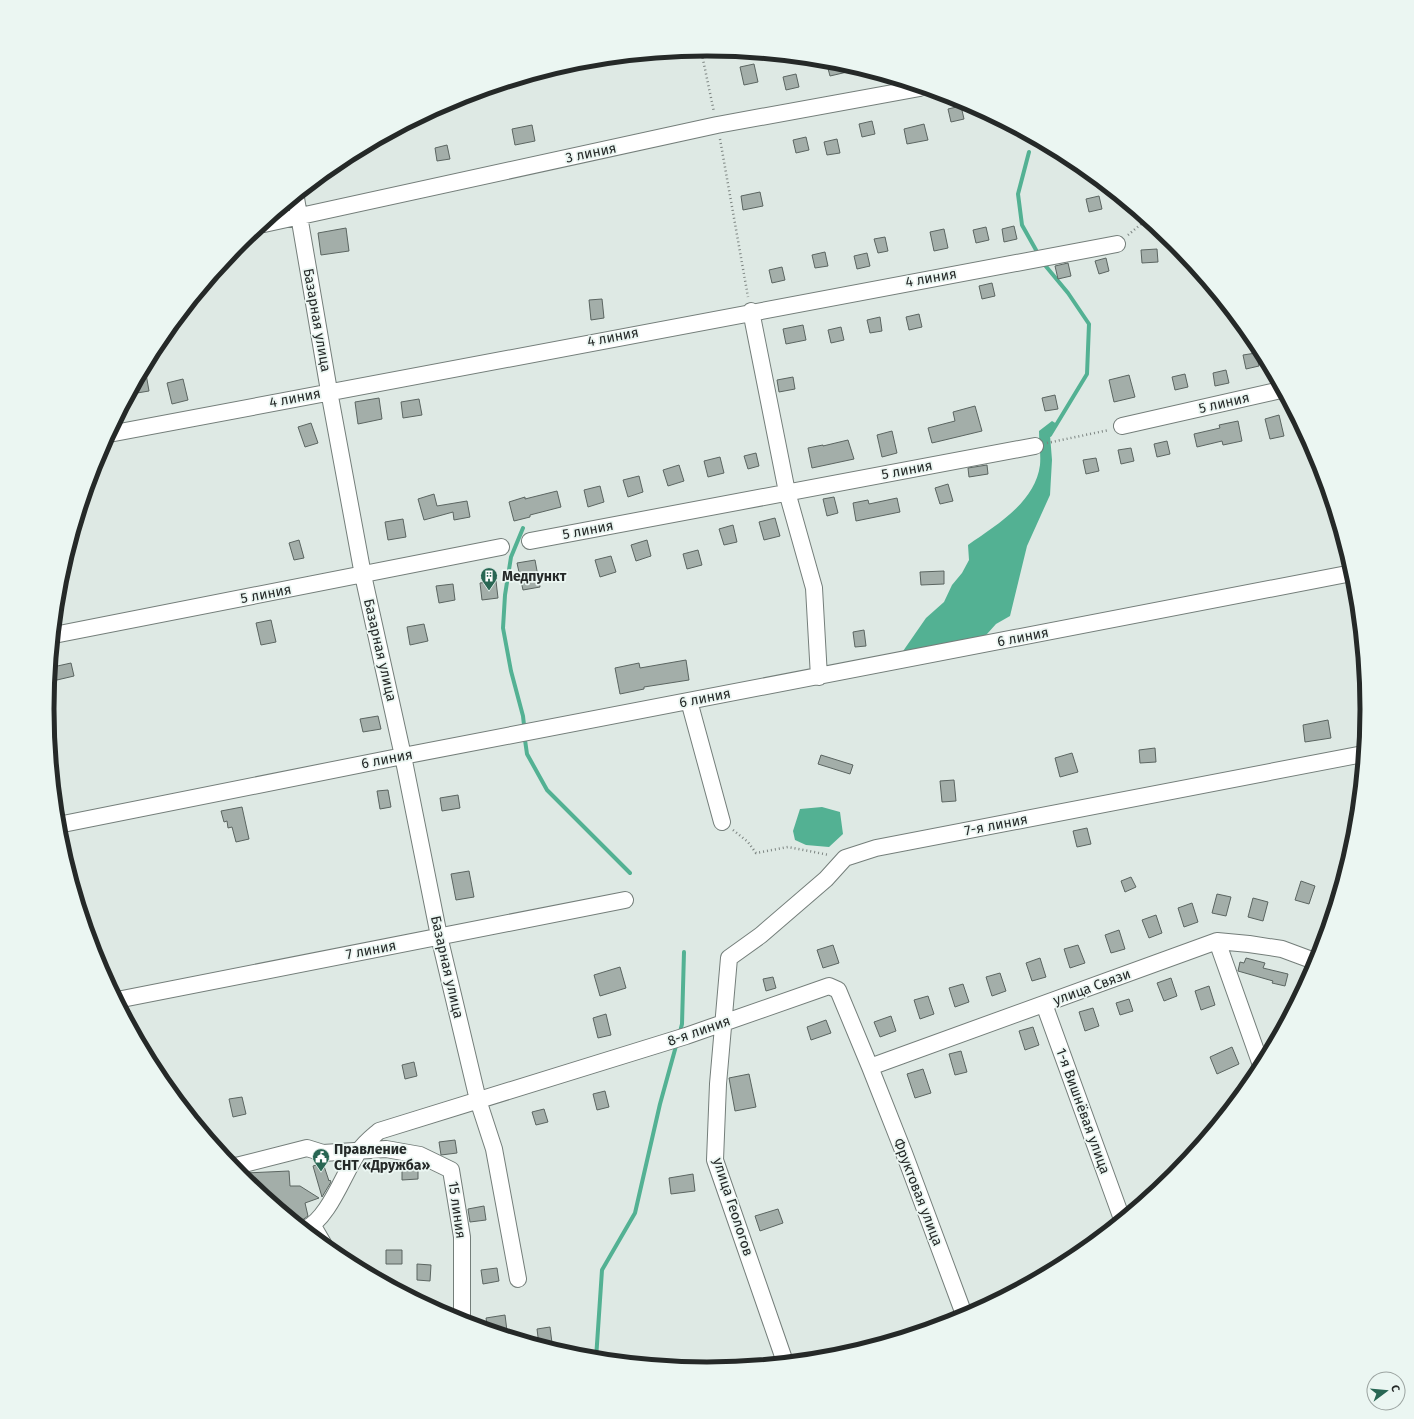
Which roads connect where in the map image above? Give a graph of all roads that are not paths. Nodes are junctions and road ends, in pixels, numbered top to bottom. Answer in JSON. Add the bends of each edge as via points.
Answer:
{"nodes":[{"id":1,"x":912,"y":89,"type":"edge"},
{"id":2,"x":297,"y":202,"type":"edge"},
{"id":3,"x":299,"y":217,"type":"junction"},
{"id":4,"x":272,"y":222,"type":"edge"},
{"id":5,"x":1117,"y":244,"type":"road end"},
{"id":6,"x":751,"y":311,"type":"junction"},
{"id":7,"x":329,"y":391,"type":"junction"},
{"id":8,"x":1277,"y":391,"type":"edge"},
{"id":9,"x":1122,"y":426,"type":"road end"},
{"id":10,"x":116,"y":433,"type":"edge"},
{"id":11,"x":1035,"y":446,"type":"road end"},
{"id":12,"x":786,"y":492,"type":"junction"},
{"id":13,"x":530,"y":541,"type":"dead end"},
{"id":14,"x":501,"y":547,"type":"dead end"},
{"id":15,"x":1345,"y":574,"type":"edge"},
{"id":16,"x":363,"y":575,"type":"junction"},
{"id":17,"x":59,"y":634,"type":"edge"},
{"id":18,"x":819,"y":677,"type":"junction"},
{"id":19,"x":689,"y":700,"type":"junction"},
{"id":20,"x":1359,"y":755,"type":"edge"},
{"id":21,"x":403,"y":756,"type":"junction"},
{"id":22,"x":722,"y":822,"type":"road end"},
{"id":23,"x":65,"y":824,"type":"edge"},
{"id":24,"x":625,"y":900,"type":"dead end"},
{"id":25,"x":439,"y":936,"type":"junction"},
{"id":26,"x":1217,"y":941,"type":"junction"},
{"id":27,"x":1310,"y":959,"type":"edge"},
{"id":28,"x":122,"y":999,"type":"edge"},
{"id":29,"x":1044,"y":1004,"type":"junction"},
{"id":30,"x":723,"y":1022,"type":"junction"},
{"id":31,"x":1259,"y":1058,"type":"edge"},
{"id":32,"x":870,"y":1068,"type":"junction"},
{"id":33,"x":478,"y":1100,"type":"junction"},
{"id":34,"x":359,"y":1150,"type":"junction"},
{"id":35,"x":240,"y":1165,"type":"edge"},
{"id":36,"x":1120,"y":1215,"type":"edge"},
{"id":37,"x":309,"y":1228,"type":"edge"},
{"id":38,"x":518,"y":1279,"type":"dead end"},
{"id":39,"x":962,"y":1311,"type":"edge"},
{"id":40,"x":462,"y":1315,"type":"edge"},
{"id":41,"x":785,"y":1358,"type":"edge"}],
"edges":[{"from":1,"to":3,"type":"street","name":"3 линия","via":[[717,125]]},
{"from":2,"to":3,"type":"street","name":"Базарная улица"},
{"from":3,"to":4,"type":"street","name":"3 линия"},
{"from":3,"to":7,"type":"street","name":"Базарная улица"},
{"from":5,"to":6,"type":"street","name":"4 линия"},
{"from":6,"to":7,"type":"street","name":"4 линия"},
{"from":6,"to":12,"type":"street"},
{"from":7,"to":10,"type":"street","name":"4 линия"},
{"from":7,"to":16,"type":"street","name":"Базарная улица"},
{"from":8,"to":9,"type":"street","name":"5 линия"},
{"from":11,"to":12,"type":"street","name":"5 линия"},
{"from":12,"to":13,"type":"street","name":"5 линия"},
{"from":12,"to":18,"type":"street","via":[[814,588]]},
{"from":14,"to":16,"type":"street","name":"5 линия"},
{"from":15,"to":18,"type":"street","name":"6 линия"},
{"from":16,"to":17,"type":"street","name":"5 линия"},
{"from":16,"to":21,"type":"street","name":"Базарная улица"},
{"from":18,"to":19,"type":"street","name":"6 линия"},
{"from":19,"to":21,"type":"street","name":"6 линия"},
{"from":19,"to":22,"type":"street"},
{"from":20,"to":30,"type":"street","name":"7-я линия","via":[[876,848],[845,858],[826,880],[729,958]]},
{"from":21,"to":23,"type":"street","name":"6 линия"},
{"from":21,"to":25,"type":"street","name":"Базарная улица"},
{"from":24,"to":25,"type":"street","name":"7 линия"},
{"from":25,"to":28,"type":"street","name":"7 линия"},
{"from":25,"to":33,"type":"street","name":"Базарная улица"},
{"from":26,"to":27,"type":"street","name":"улица Связи","via":[[1282,949]]},
{"from":26,"to":29,"type":"street","name":"улица Связи"},
{"from":26,"to":31,"type":"street"},
{"from":29,"to":32,"type":"street","name":"улица Связи"},
{"from":29,"to":36,"type":"street","name":"1-я Вишнёвая улица"},
{"from":30,"to":32,"type":"street","name":"8-я линия","via":[[829,986],[838,990]]},
{"from":30,"to":33,"type":"street","name":"8-я линия","via":[[680,1038]]},
{"from":30,"to":41,"type":"street","name":"улица Геологов","via":[[716,1160]]},
{"from":32,"to":39,"type":"street","name":"Фруктовая улица"},
{"from":33,"to":34,"type":"street","name":"8-я линия","via":[[379,1131]]},
{"from":33,"to":38,"type":"street","name":"Базарная улица","via":[[494,1149]]},
{"from":34,"to":35,"type":"street","via":[[323,1153],[307,1148]]},
{"from":34,"to":37,"type":"street","name":"8-я линия","via":[[329,1204]]},
{"from":34,"to":40,"type":"street","name":"15 линия","via":[[386,1149],[420,1155],[451,1170],[462,1237]]}]}
